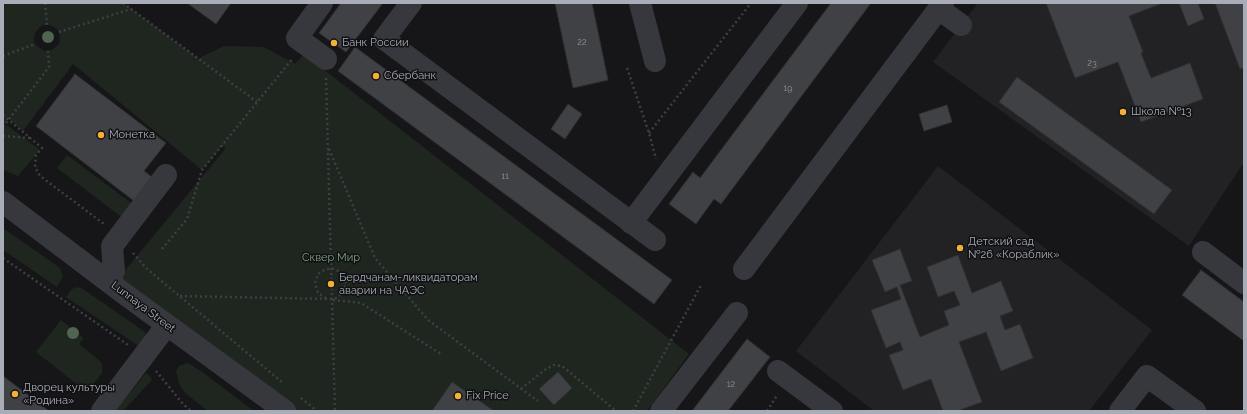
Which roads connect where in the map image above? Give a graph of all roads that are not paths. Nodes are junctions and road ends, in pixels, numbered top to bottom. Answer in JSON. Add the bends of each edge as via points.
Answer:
{"nodes":[{"id":1,"x":322,"y":3,"type":"edge"},
{"id":2,"x":411,"y":3,"type":"edge"},
{"id":3,"x":640,"y":3,"type":"edge"},
{"id":4,"x":797,"y":3,"type":"edge"},
{"id":5,"x":941,"y":6,"type":"edge"},
{"id":6,"x":961,"y":25,"type":"dead end"},
{"id":7,"x":326,"y":59,"type":"road end"},
{"id":8,"x":655,"y":61,"type":"dead end"},
{"id":9,"x":166,"y":175,"type":"dead end"},
{"id":10,"x":3,"y":202,"type":"edge"},
{"id":11,"x":631,"y":222,"type":"junction"},
{"id":12,"x":655,"y":240,"type":"dead end"},
{"id":13,"x":1203,"y":252,"type":"dead end"},
{"id":14,"x":744,"y":269,"type":"dead end"},
{"id":15,"x":108,"y":280,"type":"junction"},
{"id":16,"x":1244,"y":283,"type":"edge"},
{"id":17,"x":738,"y":313,"type":"dead end"},
{"id":18,"x":167,"y":325,"type":"junction"},
{"id":19,"x":778,"y":371,"type":"dead end"},
{"id":20,"x":292,"y":404,"type":"edge"},
{"id":21,"x":102,"y":411,"type":"edge"},
{"id":22,"x":661,"y":411,"type":"edge"},
{"id":23,"x":832,"y":411,"type":"edge"},
{"id":24,"x":1120,"y":411,"type":"edge"},
{"id":25,"x":1195,"y":411,"type":"edge"}],
"edges":[{"from":1,"to":7,"type":"street","via":[[297,38]]},
{"from":2,"to":11,"type":"street","via":[[384,39]]},
{"from":3,"to":8,"type":"street"},
{"from":4,"to":11,"type":"street"},
{"from":5,"to":6,"type":"street"},
{"from":5,"to":14,"type":"street"},
{"from":9,"to":15,"type":"street","via":[[112,246],[114,271]]},
{"from":10,"to":15,"type":"street","name":"Lunnaya Street"},
{"from":11,"to":12,"type":"street"},
{"from":13,"to":16,"type":"street"},
{"from":15,"to":18,"type":"street","name":"Lunnaya Street"},
{"from":17,"to":22,"type":"street"},
{"from":18,"to":20,"type":"street","name":"Lunnaya Street"},
{"from":18,"to":21,"type":"street"},
{"from":19,"to":23,"type":"street"},
{"from":24,"to":25,"type":"street","via":[[1147,376]]}]}
